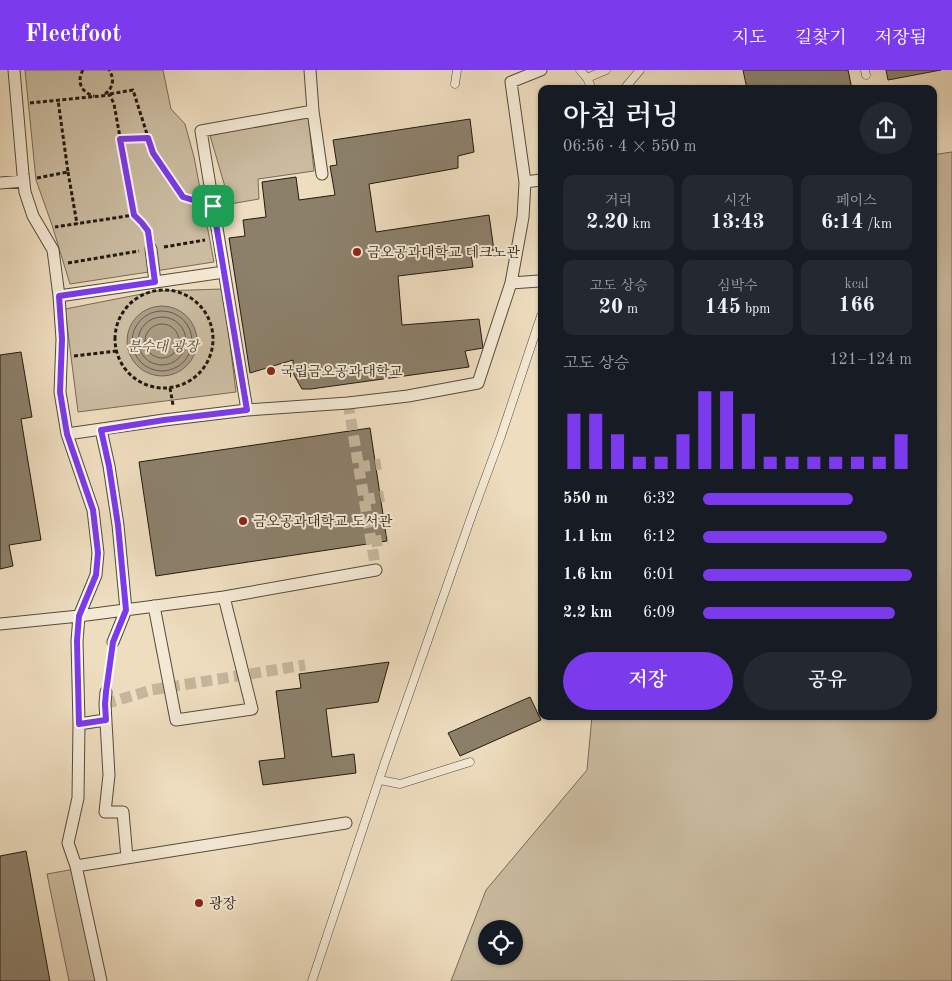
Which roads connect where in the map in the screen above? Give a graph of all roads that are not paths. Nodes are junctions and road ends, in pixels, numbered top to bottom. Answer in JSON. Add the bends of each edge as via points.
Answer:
{"nodes":[{"id":1,"x":14,"y":70,"type":"edge"},
{"id":2,"x":310,"y":70,"type":"edge"},
{"id":3,"x":457,"y":70,"type":"edge"},
{"id":4,"x":541,"y":70,"type":"edge"},
{"id":5,"x":580,"y":70,"type":"edge"},
{"id":6,"x":606,"y":70,"type":"edge"},
{"id":7,"x":640,"y":70,"type":"edge"},
{"id":8,"x":587,"y":78,"type":"junction"},
{"id":9,"x":455,"y":84,"type":"dead end"},
{"id":10,"x":590,"y":85,"type":"edge"},
{"id":11,"x":627,"y":85,"type":"edge"},
{"id":12,"x":313,"y":111,"type":"junction"},
{"id":13,"x":322,"y":174,"type":"dead end"},
{"id":14,"x":538,"y":180,"type":"edge"},
{"id":15,"x":24,"y":181,"type":"junction"},
{"id":16,"x":525,"y":182,"type":"junction"},
{"id":17,"x":0,"y":183,"type":"edge"},
{"id":18,"x":150,"y":249,"type":"road end"},
{"id":19,"x":224,"y":272,"type":"junction"},
{"id":20,"x":538,"y":281,"type":"edge"},
{"id":21,"x":155,"y":282,"type":"junction"},
{"id":22,"x":511,"y":283,"type":"junction"},
{"id":23,"x":59,"y":296,"type":"junction"},
{"id":24,"x":538,"y":325,"type":"edge"},
{"id":25,"x":247,"y":410,"type":"junction"},
{"id":26,"x":101,"y":430,"type":"junction"},
{"id":27,"x":67,"y":434,"type":"junction"},
{"id":28,"x":376,"y":570,"type":"dead end"},
{"id":29,"x":224,"y":597,"type":"junction"},
{"id":30,"x":154,"y":606,"type":"junction"},
{"id":31,"x":126,"y":610,"type":"junction"},
{"id":32,"x":79,"y":616,"type":"junction"},
{"id":33,"x":0,"y":624,"type":"edge"},
{"id":34,"x":113,"y":642,"type":"road end"},
{"id":35,"x":106,"y":692,"type":"road end"},
{"id":36,"x":106,"y":720,"type":"junction"},
{"id":37,"x":79,"y":724,"type":"junction"},
{"id":38,"x":470,"y":762,"type":"dead end"},
{"id":39,"x":380,"y":780,"type":"junction"},
{"id":40,"x":346,"y":823,"type":"dead end"},
{"id":41,"x":127,"y":858,"type":"junction"},
{"id":42,"x":76,"y":866,"type":"junction"},
{"id":43,"x":101,"y":981,"type":"edge"},
{"id":44,"x":312,"y":981,"type":"edge"}],
"edges":[{"from":1,"to":15,"type":"street"},
{"from":2,"to":12,"type":"street"},
{"from":3,"to":9,"type":"lane"},
{"from":4,"to":16,"type":"street","via":[[511,82]]},
{"from":5,"to":8,"type":"lane"},
{"from":6,"to":8,"type":"lane"},
{"from":7,"to":11,"type":"lane"},
{"from":8,"to":10,"type":"lane"},
{"from":12,"to":13,"type":"street"},
{"from":12,"to":19,"type":"street","via":[[201,131]]},
{"from":14,"to":16,"type":"street"},
{"from":15,"to":17,"type":"street"},
{"from":15,"to":23,"type":"street","via":[[33,216],[53,250]]},
{"from":16,"to":22,"type":"street","via":[[523,217]]},
{"from":18,"to":21,"type":"street"},
{"from":19,"to":21,"type":"street"},
{"from":19,"to":25,"type":"street"},
{"from":20,"to":22,"type":"street"},
{"from":21,"to":23,"type":"street"},
{"from":22,"to":25,"type":"street","via":[[478,383],[408,396]]},
{"from":23,"to":27,"type":"street","via":[[62,339],[60,392]]},
{"from":24,"to":39,"type":"lane"},
{"from":25,"to":26,"type":"street"},
{"from":26,"to":27,"type":"street"},
{"from":26,"to":31,"type":"street","via":[[118,525]]},
{"from":27,"to":32,"type":"street","via":[[93,510],[98,553],[96,575]]},
{"from":28,"to":29,"type":"street"},
{"from":29,"to":30,"type":"street"},
{"from":29,"to":30,"type":"street","via":[[252,708],[176,720]]},
{"from":30,"to":31,"type":"street"},
{"from":31,"to":32,"type":"street"},
{"from":31,"to":34,"type":"street"},
{"from":32,"to":33,"type":"street"},
{"from":32,"to":37,"type":"street"},
{"from":35,"to":36,"type":"street"},
{"from":36,"to":37,"type":"street"},
{"from":36,"to":41,"type":"street","via":[[109,775],[105,812],[123,812]]},
{"from":37,"to":42,"type":"street","via":[[78,798],[68,843]]},
{"from":38,"to":39,"type":"lane","via":[[400,784]]},
{"from":39,"to":44,"type":"lane"},
{"from":40,"to":41,"type":"street"},
{"from":41,"to":42,"type":"street"},
{"from":42,"to":43,"type":"street"}]}
